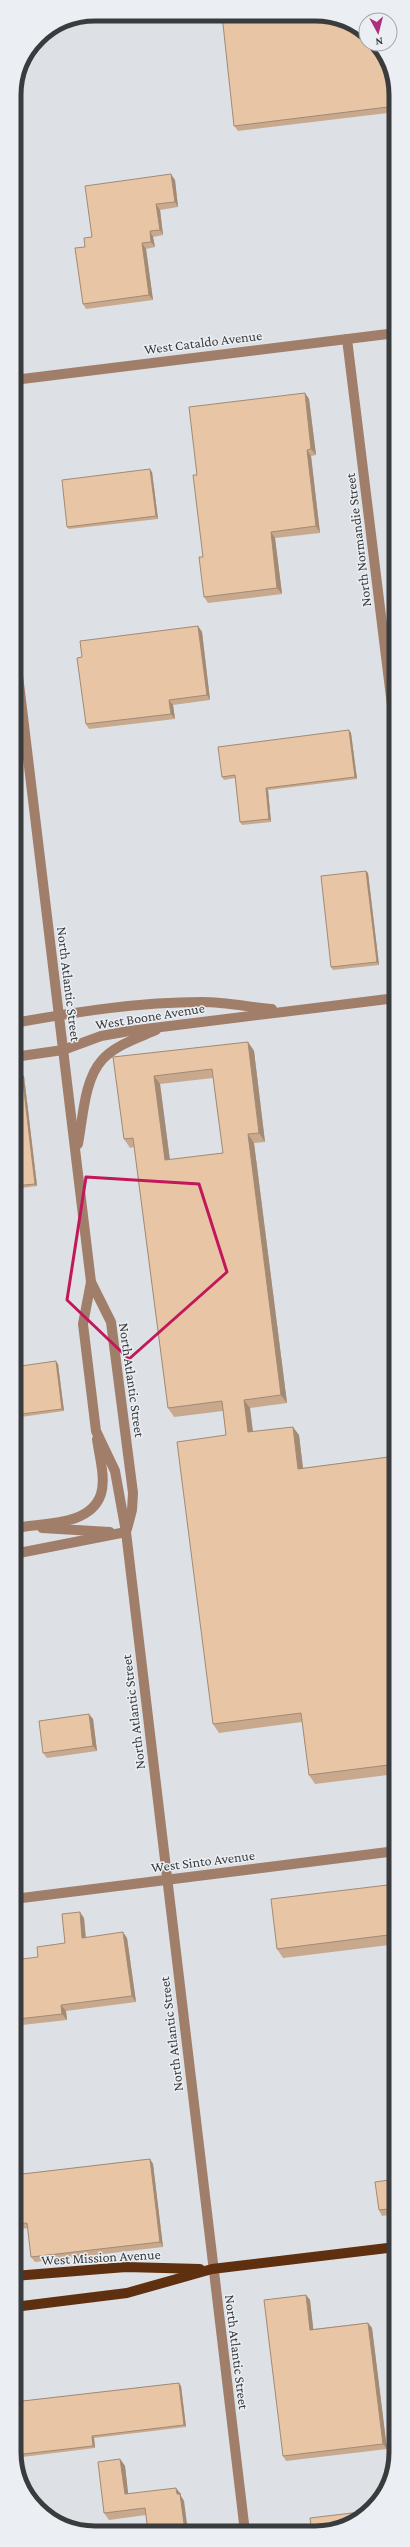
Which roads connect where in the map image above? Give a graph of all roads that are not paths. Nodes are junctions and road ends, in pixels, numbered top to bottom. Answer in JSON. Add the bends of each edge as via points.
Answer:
{"nodes":[{"id":1,"x":389,"y":334,"type":"edge"},
{"id":2,"x":347,"y":339,"type":"junction"},
{"id":3,"x":21,"y":379,"type":"edge"},
{"id":4,"x":389,"y":681,"type":"edge"},
{"id":5,"x":21,"y":700,"type":"edge"},
{"id":6,"x":389,"y":999,"type":"edge"},
{"id":7,"x":292,"y":1011,"type":"junction"},
{"id":8,"x":59,"y":1015,"type":"junction"},
{"id":9,"x":21,"y":1022,"type":"edge"},
{"id":10,"x":168,"y":1026,"type":"junction"},
{"id":11,"x":63,"y":1050,"type":"junction"},
{"id":12,"x":21,"y":1056,"type":"edge"},
{"id":13,"x":76,"y":1154,"type":"junction"},
{"id":14,"x":91,"y":1282,"type":"junction"},
{"id":15,"x":96,"y":1431,"type":"junction"},
{"id":16,"x":21,"y":1527,"type":"edge"},
{"id":17,"x":21,"y":1528,"type":"edge"},
{"id":18,"x":126,"y":1532,"type":"junction"},
{"id":19,"x":21,"y":1553,"type":"edge"},
{"id":20,"x":389,"y":1852,"type":"edge"},
{"id":21,"x":168,"y":1880,"type":"junction"},
{"id":22,"x":21,"y":1898,"type":"edge"},
{"id":23,"x":389,"y":2249,"type":"edge"},
{"id":24,"x":212,"y":2269,"type":"junction"},
{"id":25,"x":21,"y":2275,"type":"edge"},
{"id":26,"x":21,"y":2306,"type":"edge"},
{"id":27,"x":244,"y":2526,"type":"edge"}],
"edges":[{"from":1,"to":2,"type":"street","name":"West Cataldo Avenue"},
{"from":2,"to":3,"type":"street","name":"West Cataldo Avenue"},
{"from":2,"to":4,"type":"street","name":"North Normandie Street"},
{"from":5,"to":8,"type":"street","name":"North Atlantic Street"},
{"from":6,"to":7,"type":"street","name":"West Boone Avenue"},
{"from":7,"to":8,"type":"street","name":"West Boone Avenue","via":[[203,1002]]},
{"from":7,"to":10,"type":"street","name":"West Boone Avenue"},
{"from":8,"to":9,"type":"street","name":"West Boone Avenue"},
{"from":8,"to":11,"type":"street","name":"North Atlantic Street"},
{"from":10,"to":11,"type":"street","name":"West Boone Avenue","via":[[101,1036]]},
{"from":10,"to":13,"type":"street","via":[[122,1045],[102,1060],[92,1076]]},
{"from":11,"to":12,"type":"street","name":"West Boone Avenue"},
{"from":11,"to":13,"type":"street","name":"North Atlantic Street"},
{"from":13,"to":14,"type":"street","name":"North Atlantic Street"},
{"from":14,"to":15,"type":"street","name":"North Atlantic Street","via":[[83,1324]]},
{"from":14,"to":18,"type":"street","name":"North Atlantic Street","via":[[111,1322],[119,1378],[133,1493],[132,1510]]},
{"from":15,"to":16,"type":"street","via":[[102,1478],[101,1494],[94,1507],[85,1515]]},
{"from":15,"to":18,"type":"street","name":"North Atlantic Street","via":[[115,1470]]},
{"from":17,"to":18,"type":"street"},
{"from":18,"to":19,"type":"street"},
{"from":18,"to":21,"type":"street","name":"North Atlantic Street"},
{"from":20,"to":21,"type":"street","name":"West Sinto Avenue"},
{"from":21,"to":22,"type":"street","name":"West Sinto Avenue"},
{"from":21,"to":24,"type":"street","name":"North Atlantic Street"},
{"from":23,"to":24,"type":"main road","name":"West Mission Avenue"},
{"from":24,"to":25,"type":"main road","name":"West Mission Avenue","via":[[126,2267]]},
{"from":24,"to":26,"type":"main road","name":"West Mission Avenue","via":[[127,2293]]},
{"from":24,"to":27,"type":"street","name":"North Atlantic Street"}]}
